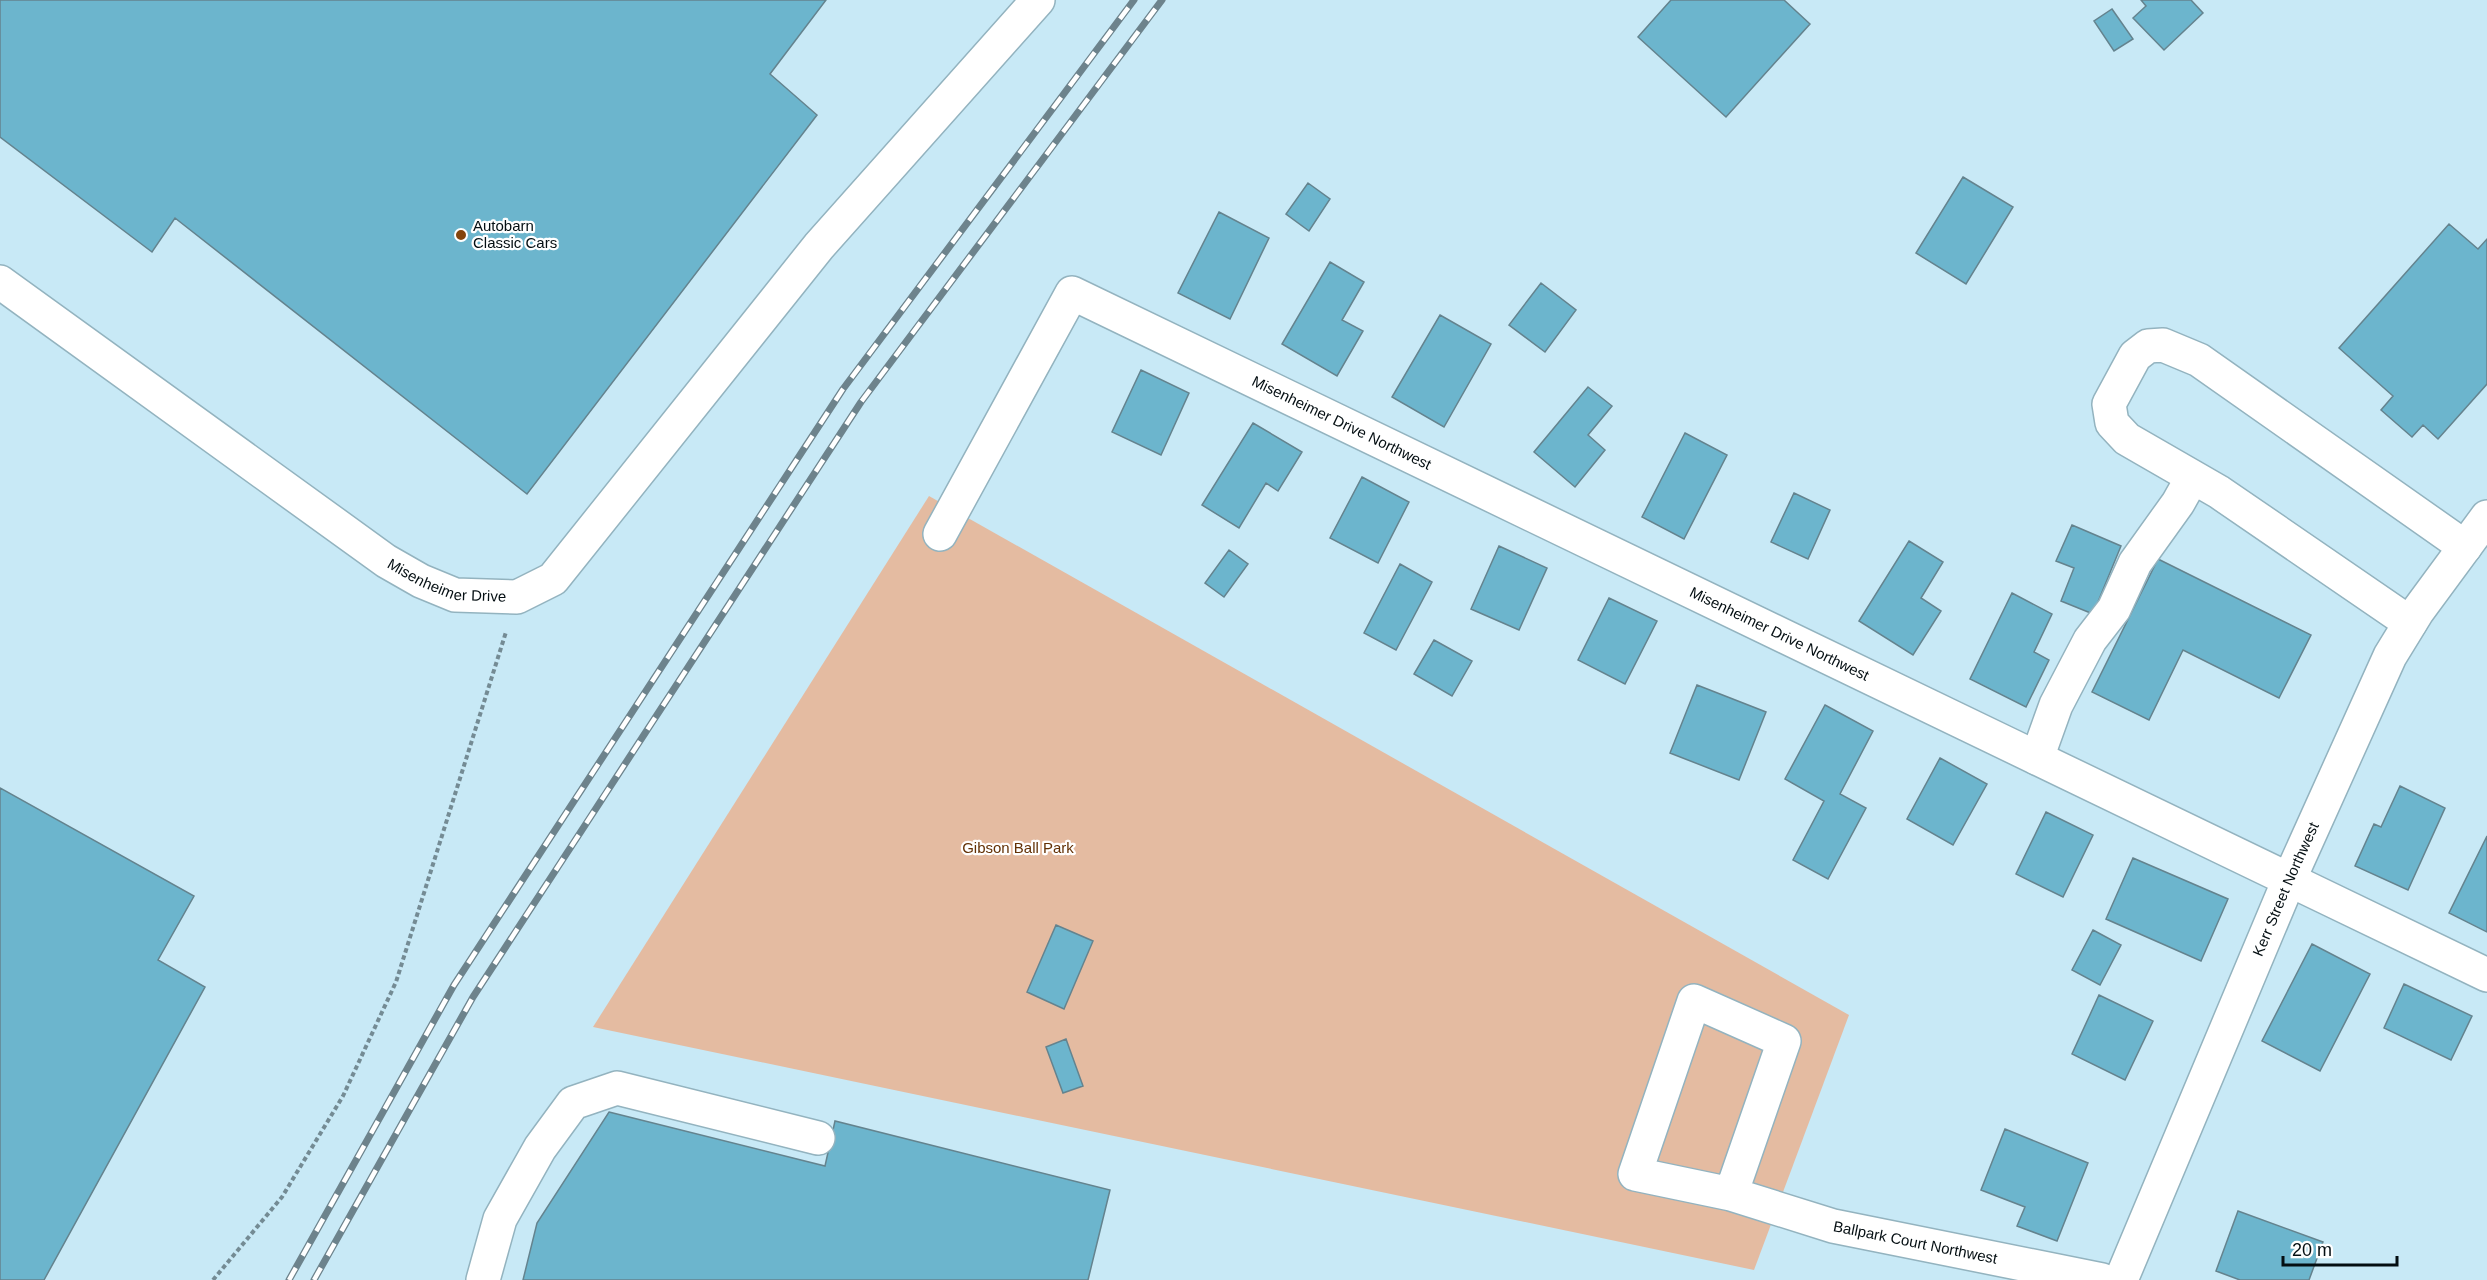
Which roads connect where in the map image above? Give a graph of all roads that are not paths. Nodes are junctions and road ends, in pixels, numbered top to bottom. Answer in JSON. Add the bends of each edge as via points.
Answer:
{"nodes":[{"id":1,"x":1038,"y":0,"type":"edge"},
{"id":2,"x":0,"y":282,"type":"edge"},
{"id":3,"x":2192,"y":478,"type":"junction"},
{"id":4,"x":2487,"y":517,"type":"edge"},
{"id":5,"x":940,"y":534,"type":"dead end"},
{"id":6,"x":2465,"y":547,"type":"junction"},
{"id":7,"x":2410,"y":623,"type":"junction"},
{"id":8,"x":2037,"y":758,"type":"junction"},
{"id":9,"x":2289,"y":879,"type":"junction"},
{"id":10,"x":2487,"y":975,"type":"edge"},
{"id":11,"x":818,"y":1138,"type":"dead end"},
{"id":12,"x":1731,"y":1194,"type":"junction"},
{"id":13,"x":483,"y":1280,"type":"edge"},
{"id":14,"x":2102,"y":1280,"type":"edge"},
{"id":15,"x":2121,"y":1280,"type":"edge"}],
"edges":[{"from":1,"to":2,"type":"street","name":"Misenheimer Drive","via":[[819,246],[552,579],[517,597],[455,595],[386,561]]},
{"from":3,"to":6,"type":"street","via":[[2127,439],[2112,423],[2109,404],[2135,356],[2148,346],[2163,345],[2199,360]]},
{"from":3,"to":7,"type":"street","via":[[2219,492]]},
{"from":3,"to":8,"type":"street","via":[[2135,563],[2114,609],[2090,640],[2056,705]]},
{"from":4,"to":6,"type":"street","name":"Kerr Street Northwest"},
{"from":5,"to":8,"type":"street","name":"Misenheimer Drive Northwest","via":[[1072,293]]},
{"from":6,"to":7,"type":"street","name":"Kerr Street Northwest"},
{"from":7,"to":9,"type":"street","name":"Kerr Street Northwest","via":[[2390,656]]},
{"from":8,"to":9,"type":"street","name":"Misenheimer Drive Northwest"},
{"from":9,"to":10,"type":"street","name":"Misenheimer Drive Northwest"},
{"from":9,"to":15,"type":"street","name":"Kerr Street Northwest"},
{"from":11,"to":13,"type":"street","via":[[617,1088],[573,1103],[540,1148],[500,1219]]},
{"from":12,"to":12,"type":"street","name":"Ballpark Court Northwest","via":[[1784,1041],[1694,1001],[1635,1174]]},
{"from":12,"to":14,"type":"street","name":"Ballpark Court Northwest","via":[[1833,1226]]}]}
